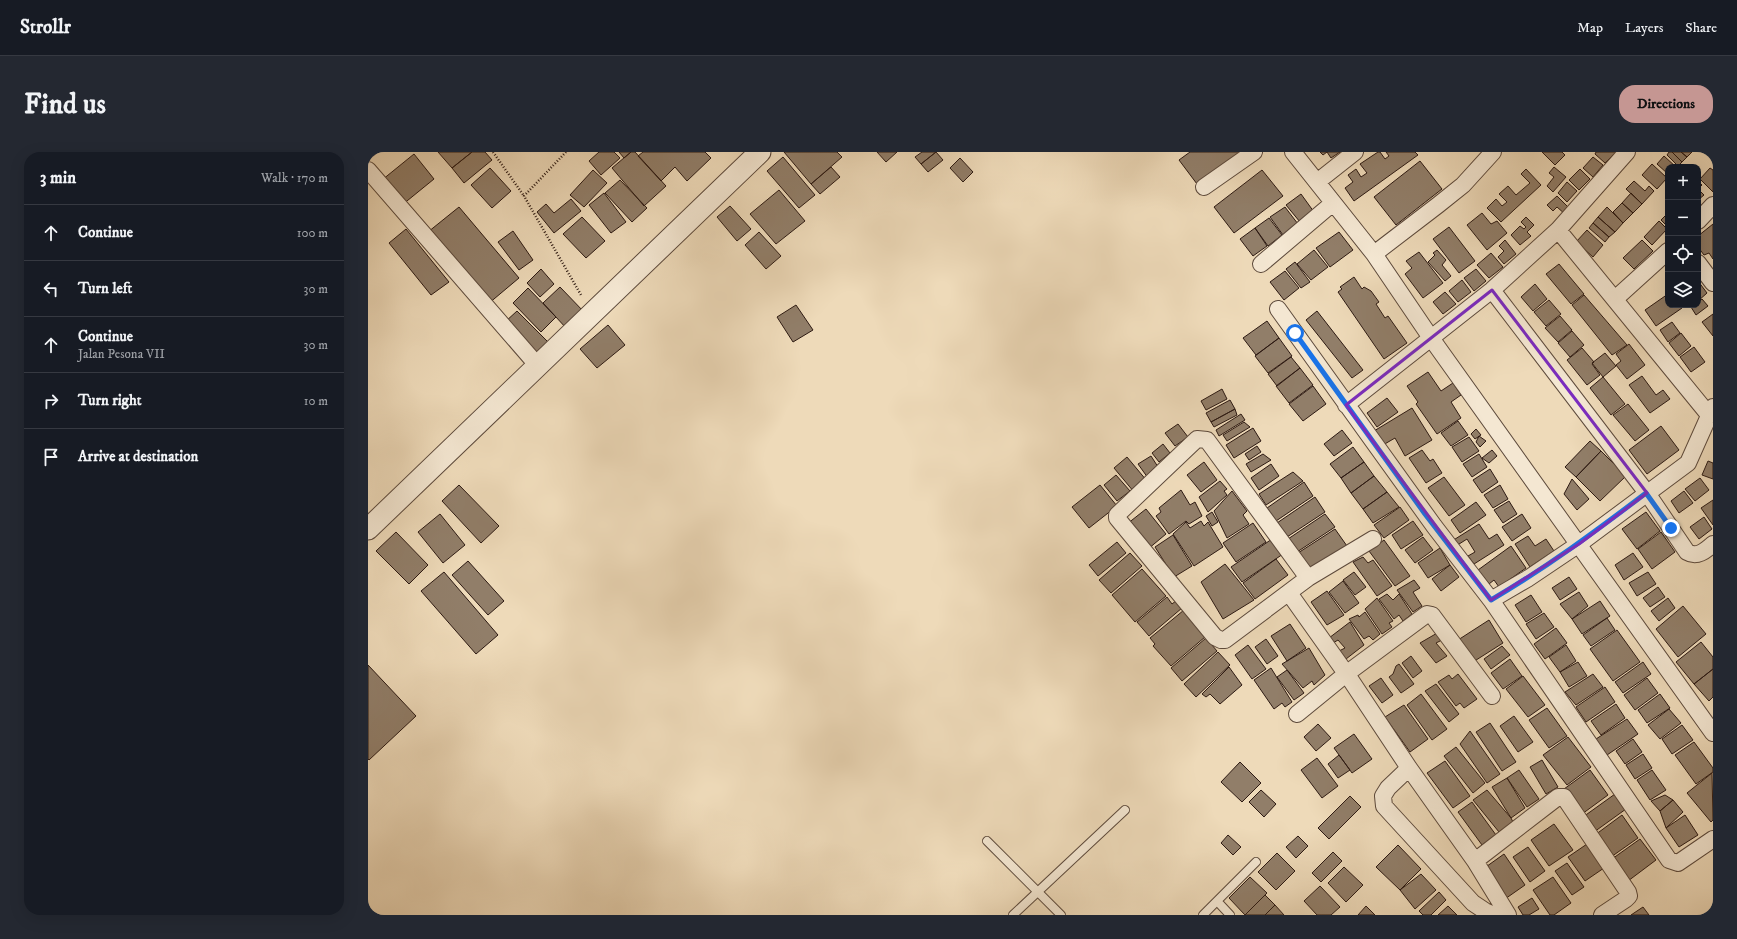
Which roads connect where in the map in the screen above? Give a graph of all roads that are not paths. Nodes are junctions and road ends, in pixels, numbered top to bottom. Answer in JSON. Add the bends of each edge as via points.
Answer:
{"nodes":[{"id":1,"x":760,"y":152,"type":"edge"},
{"id":2,"x":1254,"y":152,"type":"edge"},
{"id":3,"x":1293,"y":152,"type":"edge"},
{"id":4,"x":1355,"y":152,"type":"edge"},
{"id":5,"x":1627,"y":152,"type":"edge"},
{"id":6,"x":1485,"y":155,"type":"edge"},
{"id":7,"x":368,"y":170,"type":"edge"},
{"id":8,"x":1317,"y":182,"type":"junction"},
{"id":9,"x":1204,"y":187,"type":"dead end"},
{"id":10,"x":1333,"y":203,"type":"junction"},
{"id":11,"x":1713,"y":205,"type":"edge"},
{"id":12,"x":1701,"y":218,"type":"edge"},
{"id":13,"x":1558,"y":230,"type":"junction"},
{"id":14,"x":1374,"y":254,"type":"junction"},
{"id":15,"x":1665,"y":254,"type":"edge"},
{"id":16,"x":1261,"y":264,"type":"dead end"},
{"id":17,"x":1701,"y":268,"type":"edge"},
{"id":18,"x":1713,"y":283,"type":"edge"},
{"id":19,"x":1492,"y":290,"type":"junction"},
{"id":20,"x":1614,"y":299,"type":"junction"},
{"id":21,"x":1278,"y":309,"type":"dead end"},
{"id":22,"x":1431,"y":338,"type":"junction"},
{"id":23,"x":538,"y":366,"type":"junction"},
{"id":24,"x":1346,"y":405,"type":"junction"},
{"id":25,"x":1711,"y":411,"type":"edge"},
{"id":26,"x":1646,"y":493,"type":"junction"},
{"id":27,"x":368,"y":529,"type":"edge"},
{"id":28,"x":1373,"y":540,"type":"dead end"},
{"id":29,"x":1579,"y":544,"type":"junction"},
{"id":30,"x":1713,"y":544,"type":"edge"},
{"id":31,"x":1308,"y":578,"type":"junction"},
{"id":32,"x":1289,"y":593,"type":"junction"},
{"id":33,"x":1491,"y":600,"type":"junction"},
{"id":34,"x":1346,"y":674,"type":"junction"},
{"id":35,"x":1492,"y":696,"type":"dead end"},
{"id":36,"x":1297,"y":714,"type":"dead end"},
{"id":37,"x":1713,"y":733,"type":"edge"},
{"id":38,"x":1409,"y":768,"type":"junction"},
{"id":39,"x":1125,"y":810,"type":"dead end"},
{"id":40,"x":1713,"y":839,"type":"edge"},
{"id":41,"x":987,"y":841,"type":"dead end"},
{"id":42,"x":1475,"y":861,"type":"junction"},
{"id":43,"x":1256,"y":862,"type":"dead end"},
{"id":44,"x":1037,"y":891,"type":"junction"},
{"id":45,"x":1217,"y":901,"type":"junction"},
{"id":46,"x":1013,"y":915,"type":"edge"},
{"id":47,"x":1061,"y":915,"type":"edge"},
{"id":48,"x":1202,"y":915,"type":"edge"},
{"id":49,"x":1230,"y":915,"type":"edge"},
{"id":50,"x":1494,"y":915,"type":"edge"},
{"id":51,"x":1508,"y":915,"type":"edge"},
{"id":52,"x":1602,"y":915,"type":"edge"}],
"edges":[{"from":1,"to":23,"type":"street"},
{"from":2,"to":9,"type":"street"},
{"from":3,"to":8,"type":"street"},
{"from":4,"to":8,"type":"street"},
{"from":5,"to":13,"type":"street"},
{"from":6,"to":14,"type":"street","via":[[1463,184]]},
{"from":7,"to":23,"type":"street"},
{"from":8,"to":10,"type":"street"},
{"from":10,"to":14,"type":"street"},
{"from":10,"to":16,"type":"street"},
{"from":11,"to":12,"type":"street"},
{"from":13,"to":19,"type":"street"},
{"from":13,"to":20,"type":"street"},
{"from":14,"to":22,"type":"street"},
{"from":15,"to":20,"type":"street"},
{"from":17,"to":18,"type":"street"},
{"from":19,"to":22,"type":"street"},
{"from":19,"to":26,"type":"street"},
{"from":20,"to":25,"type":"street"},
{"from":21,"to":24,"type":"street"},
{"from":22,"to":24,"type":"street"},
{"from":22,"to":29,"type":"street"},
{"from":23,"to":27,"type":"street"},
{"from":24,"to":33,"type":"street"},
{"from":25,"to":26,"type":"street","via":[[1688,463]]},
{"from":26,"to":29,"type":"street"},
{"from":26,"to":30,"type":"street","via":[[1687,552],[1698,555]]},
{"from":28,"to":31,"type":"street"},
{"from":29,"to":33,"type":"street"},
{"from":29,"to":37,"type":"street"},
{"from":31,"to":32,"type":"street"},
{"from":31,"to":32,"type":"street","via":[[1207,440],[1197,439],[1117,515],[1218,639],[1226,640]]},
{"from":32,"to":34,"type":"street"},
{"from":33,"to":40,"type":"street","via":[[1669,860],[1678,863]]},
{"from":34,"to":35,"type":"street","via":[[1429,614]]},
{"from":34,"to":36,"type":"street"},
{"from":34,"to":38,"type":"street"},
{"from":38,"to":42,"type":"street"},
{"from":38,"to":50,"type":"street","via":[[1388,788],[1383,796],[1384,806],[1473,903]]},
{"from":39,"to":44,"type":"lane"},
{"from":41,"to":44,"type":"lane"},
{"from":42,"to":51,"type":"street"},
{"from":42,"to":52,"type":"street","via":[[1558,797],[1564,797],[1628,892],[1629,896],[1626,899]]},
{"from":43,"to":45,"type":"lane"},
{"from":44,"to":46,"type":"lane"},
{"from":44,"to":47,"type":"lane"},
{"from":45,"to":48,"type":"lane"},
{"from":45,"to":49,"type":"lane"}]}
